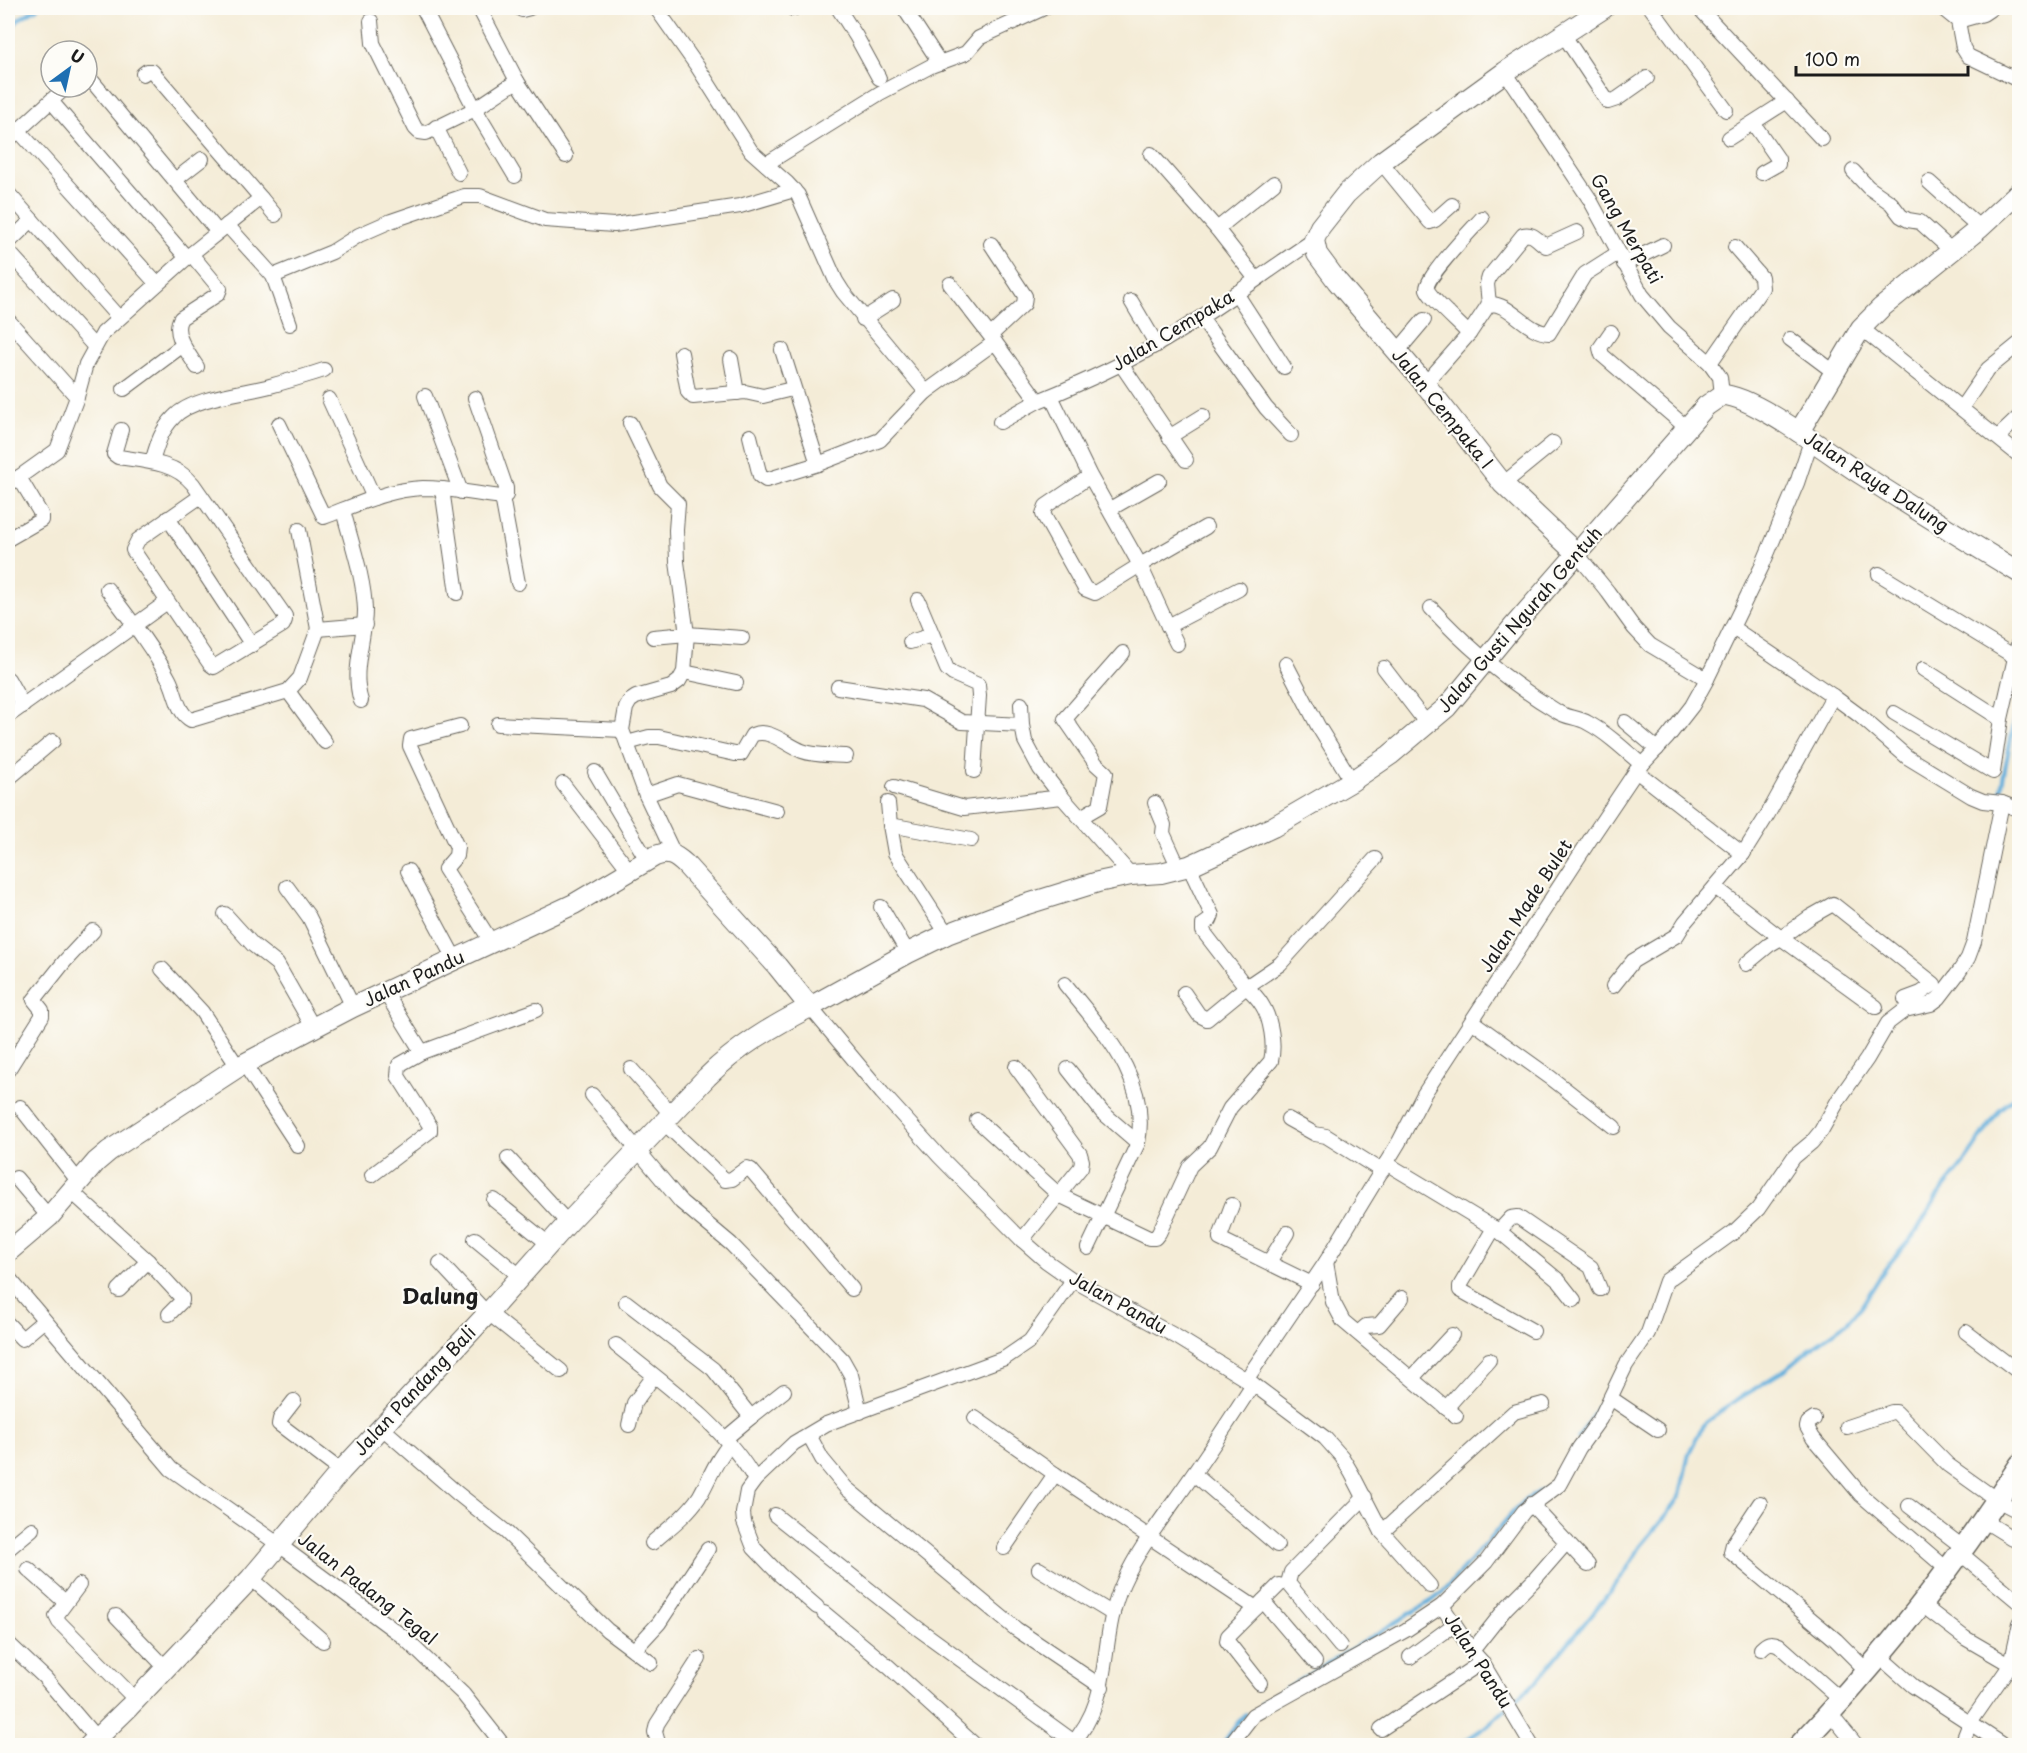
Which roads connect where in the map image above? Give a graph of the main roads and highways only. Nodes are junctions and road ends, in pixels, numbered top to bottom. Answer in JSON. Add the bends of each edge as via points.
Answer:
{"nodes":[{"id":1,"x":1604,"y":8,"type":"edge"},
{"id":2,"x":2019,"y":191,"type":"edge"},
{"id":3,"x":1316,"y":247,"type":"joint"},
{"id":4,"x":1805,"y":437,"type":"junction"},
{"id":5,"x":1577,"y":554,"type":"junction"},
{"id":6,"x":2019,"y":573,"type":"edge"},
{"id":7,"x":812,"y":1006,"type":"junction"},
{"id":8,"x":8,"y":1252,"type":"edge"},
{"id":9,"x":2019,"y":1465,"type":"edge"},
{"id":10,"x":93,"y":1742,"type":"edge"},
{"id":11,"x":1799,"y":1746,"type":"edge"}],
"edges":[{"from":1,"to":3,"type":"main road","name":"Jalan Cempaka","via":[[1505,72],[1381,162],[1346,194],[1320,227]]},
{"from":2,"to":4,"type":"main road","name":"Jalan Raya Dalung","via":[[1862,328],[1834,372]]},
{"from":3,"to":5,"type":"main road","name":"Jalan Cempaka I","via":[[1503,484]]},
{"from":4,"to":5,"type":"main road","name":"Jalan Gusti Ngurah Gentuh","via":[[1746,400],[1722,395],[1710,402]]},
{"from":4,"to":6,"type":"main road","name":"Jalan Raya Dalung"},
{"from":5,"to":7,"type":"main road","name":"Jalan Gusti Ngurah Gentuh","via":[[1447,707],[1352,781],[1257,835],[1184,867],[1098,882],[1021,906],[947,934]]},
{"from":7,"to":8,"type":"main road","name":"Jalan Pandu","via":[[685,864],[674,854],[663,853],[574,904],[353,1007],[241,1066],[109,1151],[49,1217]]},
{"from":7,"to":10,"type":"main road","name":"Jalan Pandang Bali","via":[[756,1036],[720,1064],[340,1471],[251,1578]]},
{"from":9,"to":11,"type":"main road","via":[[1922,1605]]}]}
